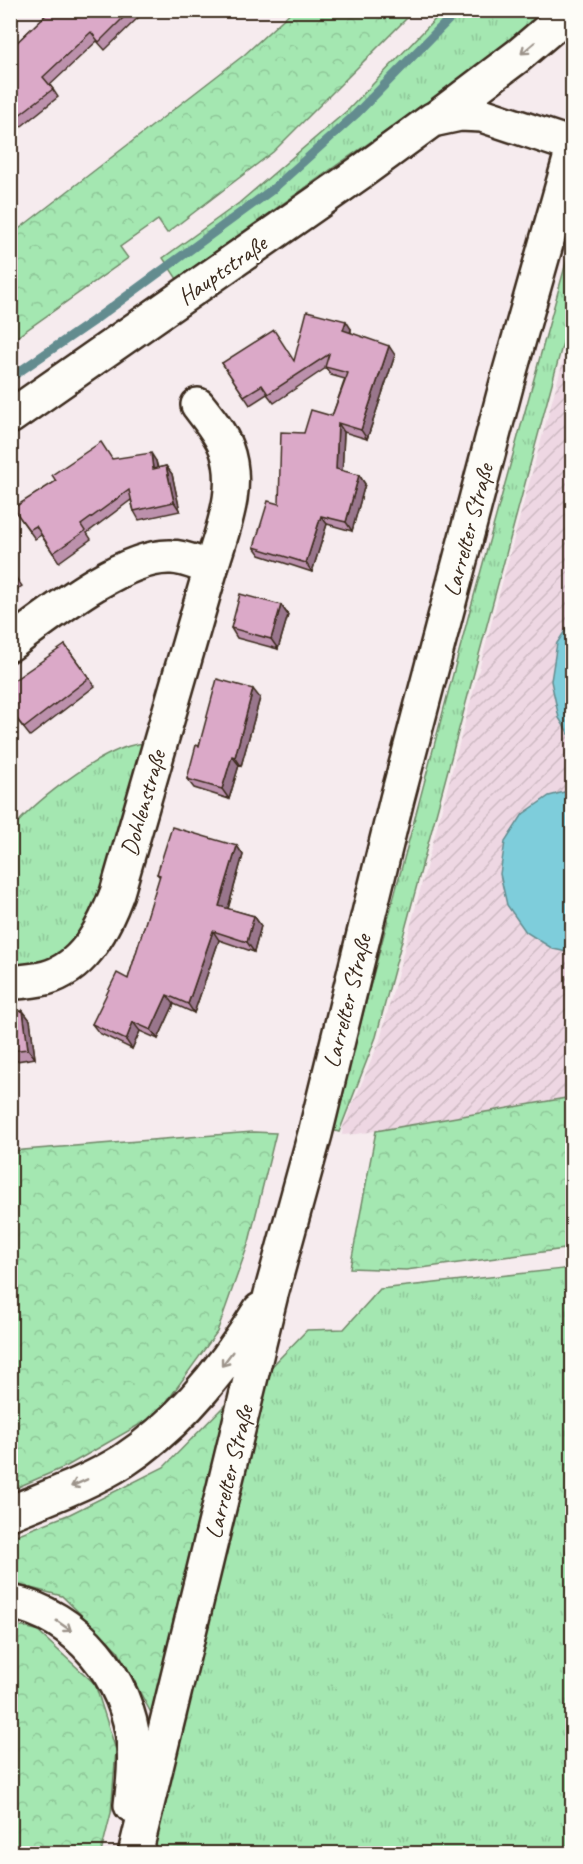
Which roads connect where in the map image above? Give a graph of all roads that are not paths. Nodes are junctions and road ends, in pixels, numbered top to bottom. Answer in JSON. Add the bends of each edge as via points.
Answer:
{"nodes":[{"id":1,"x":572,"y":10,"type":"edge"},
{"id":2,"x":432,"y":120,"type":"junction"},
{"id":3,"x":573,"y":145,"type":"edge"},
{"id":4,"x":573,"y":152,"type":"edge"},
{"id":5,"x":198,"y":405,"type":"dead end"},
{"id":6,"x":10,"y":417,"type":"edge"},
{"id":7,"x":211,"y":568,"type":"junction"},
{"id":8,"x":10,"y":644,"type":"edge"},
{"id":9,"x":10,"y":983,"type":"edge"},
{"id":10,"x":272,"y":1294,"type":"junction"},
{"id":11,"x":10,"y":1513,"type":"edge"},
{"id":12,"x":10,"y":1602,"type":"edge"},
{"id":13,"x":125,"y":1854,"type":"edge"},
{"id":14,"x":135,"y":1854,"type":"edge"}],
"edges":[{"from":1,"to":2,"type":"main road","name":"Hauptstraße","one_way":true,"via":[[518,57]]},
{"from":2,"to":3,"type":"main road","name":"Hauptstraße","via":[[460,114],[482,115]]},
{"from":2,"to":6,"type":"main road","name":"Hauptstraße"},
{"from":4,"to":10,"type":"main road","name":"Larrelter Straße","via":[[510,371]]},
{"from":5,"to":7,"type":"main road","name":"Dohlenstraße","via":[[226,447],[232,481],[230,503]]},
{"from":7,"to":8,"type":"main road","via":[[170,557],[132,565]]},
{"from":7,"to":9,"type":"main road","name":"Dohlenstraße","via":[[108,917],[73,963],[55,976]]},
{"from":10,"to":11,"type":"main road","one_way":true,"via":[[226,1361],[154,1438],[121,1462]]},
{"from":10,"to":14,"type":"main road","name":"Larrelter Straße"},
{"from":12,"to":13,"type":"main road","one_way":true,"via":[[62,1623],[94,1651],[120,1694],[134,1746]]}]}
